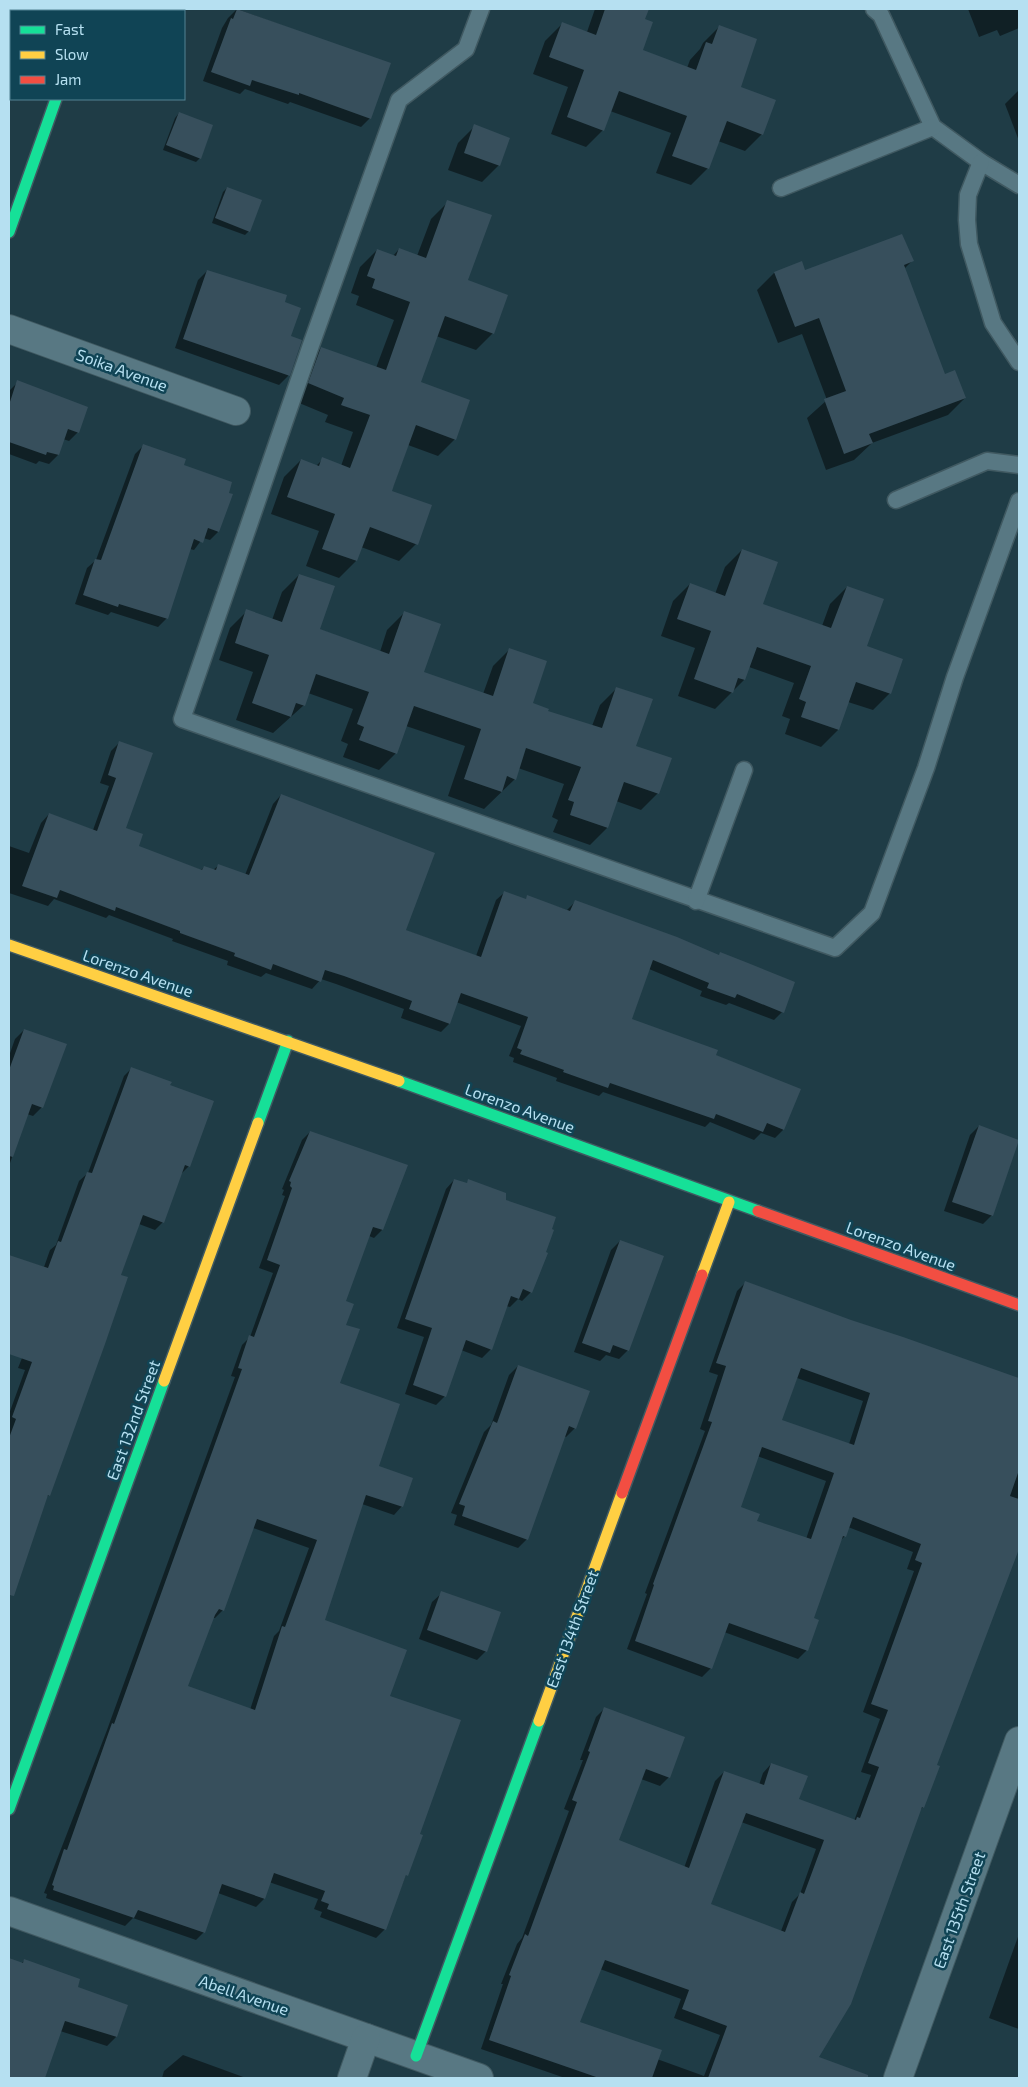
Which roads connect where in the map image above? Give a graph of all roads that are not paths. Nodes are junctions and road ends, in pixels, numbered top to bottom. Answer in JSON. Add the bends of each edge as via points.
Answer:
{"nodes":[{"id":1,"x":481,"y":9,"type":"edge"},
{"id":2,"x":874,"y":9,"type":"edge"},
{"id":3,"x":56,"y":100,"type":"edge"},
{"id":4,"x":933,"y":127,"type":"junction"},
{"id":5,"x":981,"y":162,"type":"junction"},
{"id":6,"x":1019,"y":186,"type":"edge"},
{"id":7,"x":781,"y":188,"type":"dead end"},
{"id":8,"x":9,"y":232,"type":"edge"},
{"id":9,"x":9,"y":328,"type":"edge"},
{"id":10,"x":1019,"y":362,"type":"edge"},
{"id":11,"x":236,"y":411,"type":"dead end"},
{"id":12,"x":1019,"y":465,"type":"edge"},
{"id":13,"x":896,"y":500,"type":"dead end"},
{"id":14,"x":1019,"y":501,"type":"edge"},
{"id":15,"x":744,"y":770,"type":"dead end"},
{"id":16,"x":696,"y":901,"type":"junction"},
{"id":17,"x":9,"y":945,"type":"edge"},
{"id":18,"x":288,"y":1041,"type":"junction"},
{"id":19,"x":729,"y":1202,"type":"junction"},
{"id":20,"x":1019,"y":1305,"type":"edge"},
{"id":21,"x":1019,"y":1741,"type":"edge"},
{"id":22,"x":9,"y":1809,"type":"edge"},
{"id":23,"x":9,"y":1912,"type":"edge"},
{"id":24,"x":366,"y":2038,"type":"junction"},
{"id":25,"x":416,"y":2056,"type":"junction"},
{"id":26,"x":352,"y":2078,"type":"edge"},
{"id":27,"x":479,"y":2078,"type":"edge"},
{"id":28,"x":898,"y":2078,"type":"edge"}],
"edges":[{"from":1,"to":16,"type":"lane","via":[[466,49],[399,100],[182,719]]},
{"from":2,"to":4,"type":"lane","via":[[881,15]]},
{"from":3,"to":8,"type":"street"},
{"from":4,"to":5,"type":"lane"},
{"from":4,"to":7,"type":"lane"},
{"from":5,"to":6,"type":"lane"},
{"from":5,"to":10,"type":"lane","via":[[968,196],[969,244],[993,323]]},
{"from":9,"to":11,"type":"street","name":"Soika Avenue"},
{"from":12,"to":13,"type":"lane","via":[[987,461]]},
{"from":14,"to":16,"type":"lane","via":[[872,913],[835,948]]},
{"from":15,"to":16,"type":"lane"},
{"from":17,"to":18,"type":"street","name":"Lorenzo Avenue"},
{"from":18,"to":19,"type":"street","name":"Lorenzo Avenue"},
{"from":18,"to":22,"type":"street","name":"East 132nd Street"},
{"from":19,"to":20,"type":"street","name":"Lorenzo Avenue"},
{"from":19,"to":25,"type":"street","name":"East 134th Street"},
{"from":21,"to":28,"type":"street","name":"East 135th Street"},
{"from":23,"to":24,"type":"street","name":"Abell Avenue"},
{"from":24,"to":25,"type":"street","name":"Abell Avenue"},
{"from":24,"to":26,"type":"street"},
{"from":25,"to":27,"type":"street","name":"Abell Avenue"}]}
